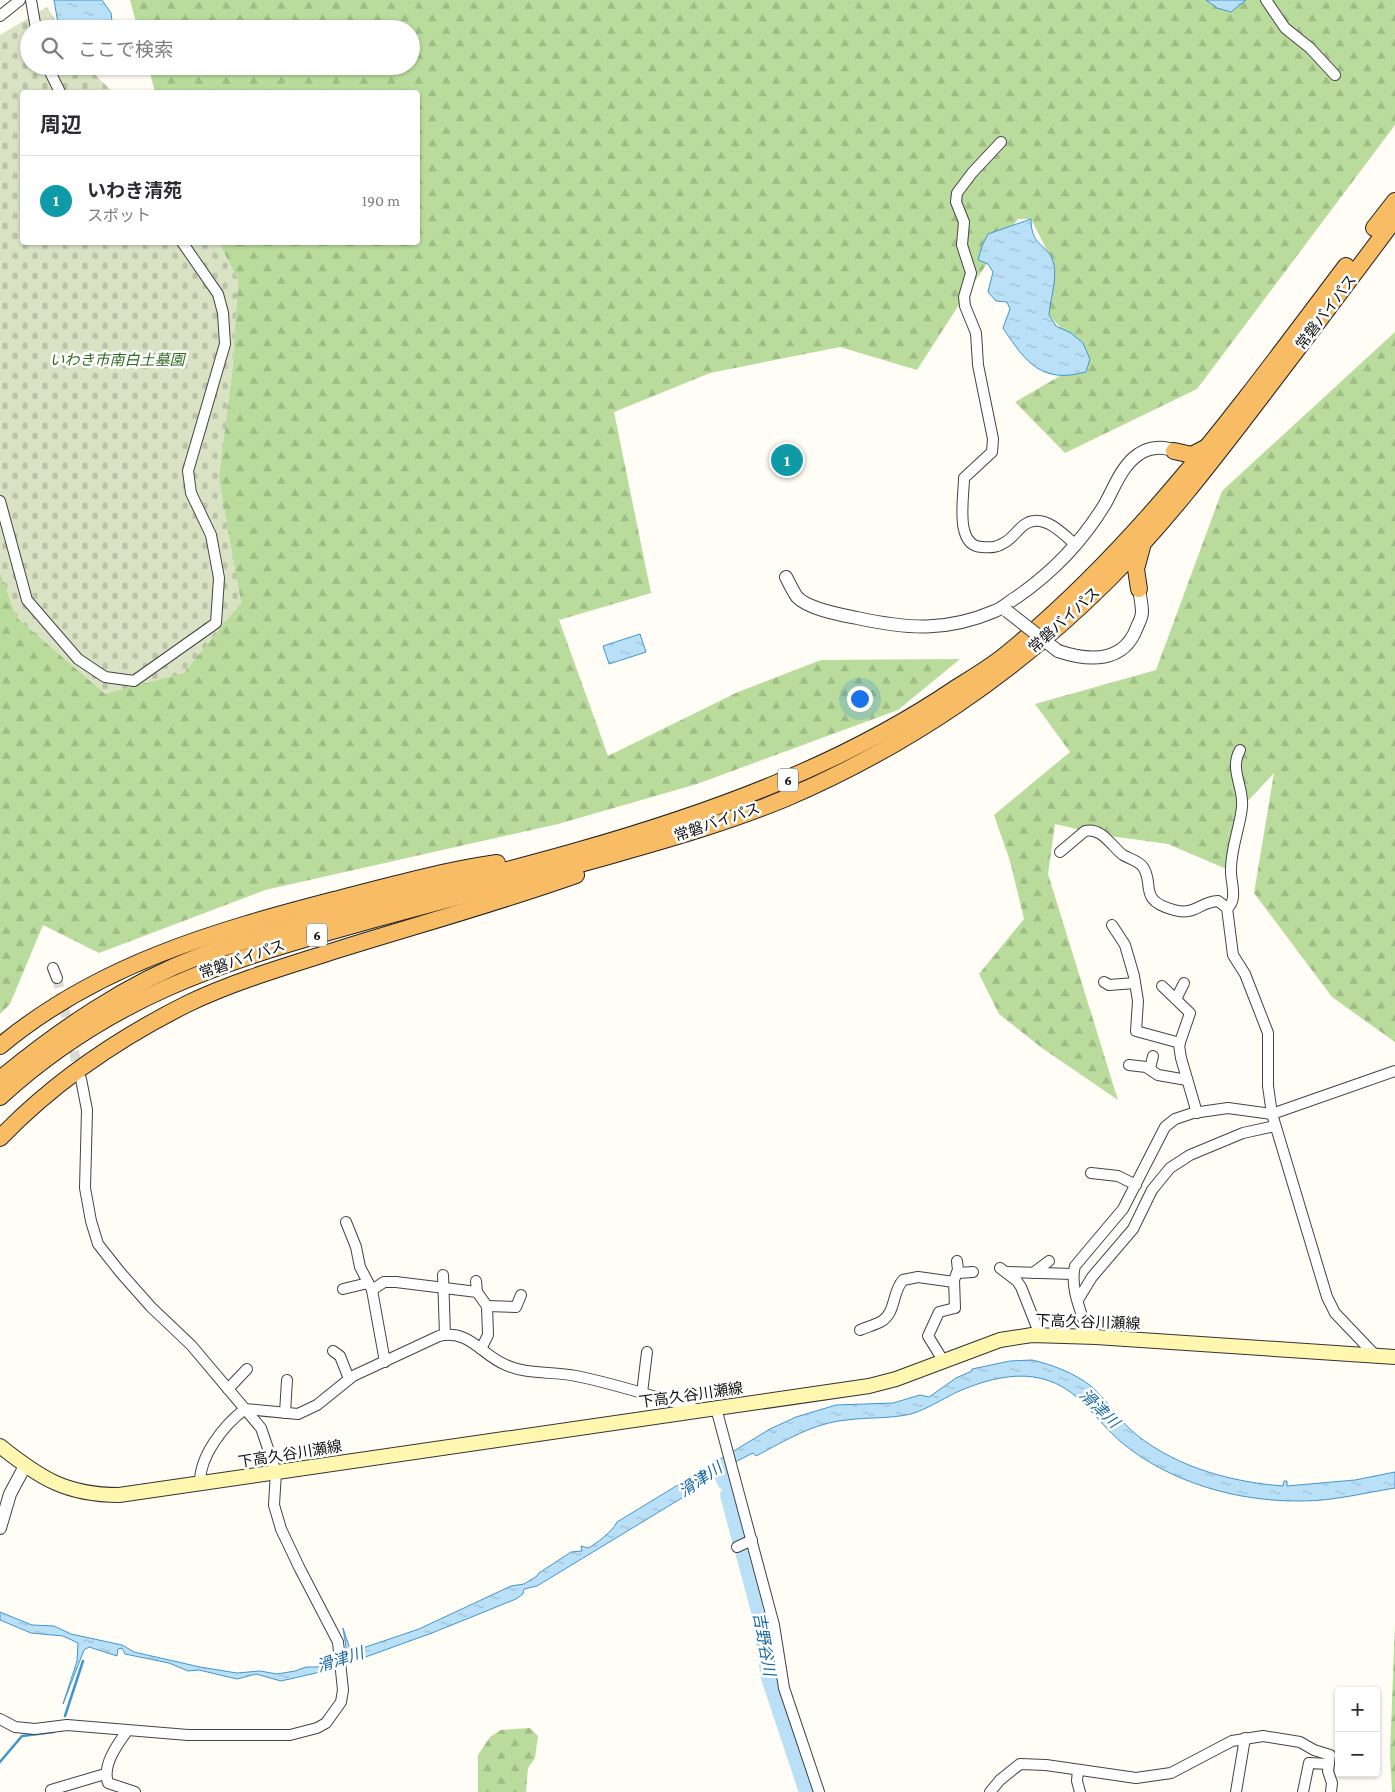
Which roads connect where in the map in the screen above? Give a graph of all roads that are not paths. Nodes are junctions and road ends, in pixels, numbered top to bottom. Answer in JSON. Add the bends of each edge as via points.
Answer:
{"nodes":[{"id":1,"x":20,"y":0,"type":"edge"},
{"id":2,"x":32,"y":0,"type":"edge"},
{"id":3,"x":1266,"y":0,"type":"edge"},
{"id":4,"x":0,"y":16,"type":"edge"},
{"id":5,"x":35,"y":20,"type":"edge"},
{"id":6,"x":52,"y":75,"type":"edge"},
{"id":7,"x":1335,"y":75,"type":"dead end"},
{"id":8,"x":59,"y":90,"type":"edge"},
{"id":9,"x":1001,"y":142,"type":"dead end"},
{"id":10,"x":1395,"y":201,"type":"edge"},
{"id":11,"x":1395,"y":219,"type":"edge"},
{"id":12,"x":184,"y":245,"type":"edge"},
{"id":13,"x":1211,"y":445,"type":"junction"},
{"id":14,"x":1174,"y":451,"type":"junction"},
{"id":15,"x":1176,"y":486,"type":"junction"},
{"id":16,"x":0,"y":501,"type":"edge"},
{"id":17,"x":1144,"y":542,"type":"junction"},
{"id":18,"x":1076,"y":545,"type":"junction"},
{"id":19,"x":786,"y":577,"type":"dead end"},
{"id":20,"x":1108,"y":580,"type":"junction"},
{"id":21,"x":1139,"y":589,"type":"junction"},
{"id":22,"x":1002,"y":610,"type":"junction"},
{"id":23,"x":1240,"y":750,"type":"dead end"},
{"id":24,"x":664,"y":841,"type":"junction"},
{"id":25,"x":574,"y":852,"type":"junction"},
{"id":26,"x":1060,"y":852,"type":"dead end"},
{"id":27,"x":1227,"y":908,"type":"junction"},
{"id":28,"x":1112,"y":925,"type":"dead end"},
{"id":29,"x":53,"y":968,"type":"dead end"},
{"id":30,"x":57,"y":978,"type":"tunnel mouth"},
{"id":31,"x":1104,"y":982,"type":"dead end"},
{"id":32,"x":1135,"y":983,"type":"junction"},
{"id":33,"x":1184,"y":983,"type":"dead end"},
{"id":34,"x":1162,"y":986,"type":"dead end"},
{"id":35,"x":1176,"y":998,"type":"junction"},
{"id":36,"x":1180,"y":1043,"type":"junction"},
{"id":37,"x":0,"y":1046,"type":"edge"},
{"id":38,"x":1153,"y":1056,"type":"dead end"},
{"id":39,"x":1129,"y":1065,"type":"dead end"},
{"id":40,"x":1150,"y":1069,"type":"junction"},
{"id":41,"x":1395,"y":1071,"type":"edge"},
{"id":42,"x":0,"y":1079,"type":"edge"},
{"id":43,"x":81,"y":1079,"type":"tunnel mouth"},
{"id":44,"x":1187,"y":1080,"type":"junction"},
{"id":45,"x":0,"y":1097,"type":"edge"},
{"id":46,"x":1197,"y":1113,"type":"junction"},
{"id":47,"x":1272,"y":1114,"type":"junction"},
{"id":48,"x":1275,"y":1126,"type":"junction"},
{"id":49,"x":0,"y":1138,"type":"edge"},
{"id":50,"x":1092,"y":1173,"type":"dead end"},
{"id":51,"x":1136,"y":1185,"type":"junction"},
{"id":52,"x":346,"y":1222,"type":"dead end"},
{"id":53,"x":957,"y":1261,"type":"dead end"},
{"id":54,"x":1049,"y":1261,"type":"dead end"},
{"id":55,"x":972,"y":1272,"type":"dead end"},
{"id":56,"x":1033,"y":1274,"type":"junction"},
{"id":57,"x":1073,"y":1274,"type":"junction"},
{"id":58,"x":443,"y":1275,"type":"dead end"},
{"id":59,"x":956,"y":1278,"type":"junction"},
{"id":60,"x":476,"y":1281,"type":"dead end"},
{"id":61,"x":370,"y":1286,"type":"junction"},
{"id":62,"x":443,"y":1287,"type":"junction"},
{"id":63,"x":343,"y":1289,"type":"dead end"},
{"id":64,"x":477,"y":1292,"type":"junction"},
{"id":65,"x":522,"y":1295,"type":"dead end"},
{"id":66,"x":1078,"y":1300,"type":"junction"},
{"id":67,"x":487,"y":1306,"type":"junction"},
{"id":68,"x":860,"y":1330,"type":"dead end"},
{"id":69,"x":446,"y":1335,"type":"junction"},
{"id":70,"x":1040,"y":1335,"type":"junction"},
{"id":71,"x":1089,"y":1337,"type":"junction"},
{"id":72,"x":481,"y":1349,"type":"junction"},
{"id":73,"x":333,"y":1351,"type":"dead end"},
{"id":74,"x":647,"y":1352,"type":"dead end"},
{"id":75,"x":1376,"y":1356,"type":"junction"},
{"id":76,"x":1395,"y":1357,"type":"edge"},
{"id":77,"x":385,"y":1362,"type":"junction"},
{"id":78,"x":944,"y":1362,"type":"junction"},
{"id":79,"x":247,"y":1369,"type":"dead end"},
{"id":80,"x":349,"y":1379,"type":"junction"},
{"id":81,"x":287,"y":1380,"type":"dead end"},
{"id":82,"x":228,"y":1389,"type":"junction"},
{"id":83,"x":642,"y":1393,"type":"junction"},
{"id":84,"x":716,"y":1408,"type":"junction"},
{"id":85,"x":245,"y":1409,"type":"junction"},
{"id":86,"x":700,"y":1410,"type":"junction"},
{"id":87,"x":285,"y":1413,"type":"junction"},
{"id":88,"x":0,"y":1446,"type":"edge"},
{"id":89,"x":25,"y":1466,"type":"junction"},
{"id":90,"x":276,"y":1472,"type":"junction"},
{"id":91,"x":200,"y":1484,"type":"junction"},
{"id":92,"x":0,"y":1528,"type":"edge"},
{"id":93,"x":0,"y":1719,"type":"edge"},
{"id":94,"x":127,"y":1731,"type":"junction"},
{"id":95,"x":1246,"y":1738,"type":"junction"},
{"id":96,"x":1329,"y":1764,"type":"junction"},
{"id":97,"x":1078,"y":1770,"type":"junction"},
{"id":98,"x":105,"y":1774,"type":"junction"},
{"id":99,"x":51,"y":1790,"type":"dead end"},
{"id":100,"x":136,"y":1792,"type":"edge"},
{"id":101,"x":819,"y":1792,"type":"edge"},
{"id":102,"x":990,"y":1792,"type":"edge"},
{"id":103,"x":1080,"y":1792,"type":"edge"},
{"id":104,"x":1236,"y":1792,"type":"edge"},
{"id":105,"x":1303,"y":1792,"type":"edge"},
{"id":106,"x":1331,"y":1792,"type":"edge"}],
"edges":[{"from":1,"to":4,"type":"street"},
{"from":2,"to":5,"type":"street"},
{"from":3,"to":7,"type":"street","via":[[1285,28],[1310,48]]},
{"from":6,"to":8,"type":"street"},
{"from":9,"to":18,"type":"street","via":[[957,193],[956,202],[964,222],[962,244],[971,273],[964,297],[965,306],[976,333],[978,364],[993,439],[992,452],[964,478],[963,530],[967,541],[977,547],[996,548],[1033,521],[1045,522]]},
{"from":10,"to":13,"type":"highway","name":"常磐バイパス","number":"6"},
{"from":11,"to":17,"type":"highway","name":"常磐バイパス","number":"6","via":[[1218,454]]},
{"from":12,"to":16,"type":"street","via":[[218,294],[223,313],[225,344],[188,470],[191,494],[211,535],[219,578],[216,623],[134,681],[104,677],[78,660],[27,600]]},
{"from":13,"to":14,"type":"highway","via":[[1192,454]]},
{"from":13,"to":15,"type":"highway","name":"常磐バイパス","number":"6"},
{"from":14,"to":15,"type":"highway","via":[[1181,460]]},
{"from":14,"to":18,"type":"street","via":[[1166,447],[1151,449],[1130,462]]},
{"from":15,"to":25,"type":"highway","name":"常磐バイパス","number":"6","via":[[1098,572],[1002,658],[922,711],[842,755],[778,784]]},
{"from":17,"to":20,"type":"highway","name":"常磐バイパス","number":"6"},
{"from":17,"to":21,"type":"highway","via":[[1136,569]]},
{"from":18,"to":22,"type":"street","via":[[1066,558]]},
{"from":19,"to":22,"type":"street","via":[[802,601],[832,613],[888,624],[927,628],[968,621]]},
{"from":20,"to":21,"type":"highway","via":[[1121,578]]},
{"from":20,"to":24,"type":"highway","name":"常磐バイパス","number":"6","via":[[1004,672],[904,738],[782,800]]},
{"from":21,"to":22,"type":"street","bridge":true,"via":[[1142,613],[1134,637],[1124,650],[1106,656],[1080,658],[1058,651]]},
{"from":23,"to":27,"type":"street","via":[[1236,775],[1242,807],[1232,861],[1233,898]]},
{"from":24,"to":45,"type":"highway","name":"常磐バイパス","number":"6","via":[[293,942],[218,966],[138,1000],[104,1019],[34,1068]]},
{"from":24,"to":49,"type":"highway","via":[[518,896],[277,969],[188,1004],[97,1057],[40,1101]]},
{"from":25,"to":37,"type":"highway","via":[[465,868],[262,919],[190,941],[129,966],[78,992]]},
{"from":25,"to":42,"type":"highway","name":"常磐バイパス","number":"6","via":[[288,928],[198,956],[85,1014]]},
{"from":26,"to":27,"type":"street","via":[[1085,832],[1103,835],[1123,854],[1140,864],[1145,871],[1150,896],[1168,908],[1188,912],[1218,901]]},
{"from":27,"to":47,"type":"street","via":[[1233,956],[1245,974],[1268,1033],[1268,1086]]},
{"from":28,"to":32,"type":"street","via":[[1126,946]]},
{"from":29,"to":30,"type":"street"},
{"from":31,"to":32,"type":"street","via":[[1109,986]]},
{"from":32,"to":36,"type":"street","via":[[1138,1001],[1136,1030]]},
{"from":33,"to":35,"type":"street"},
{"from":34,"to":35,"type":"street"},
{"from":35,"to":36,"type":"street","via":[[1190,1013]]},
{"from":36,"to":44,"type":"street"},
{"from":38,"to":40,"type":"street"},
{"from":39,"to":40,"type":"street"},
{"from":40,"to":44,"type":"street","via":[[1158,1075]]},
{"from":41,"to":47,"type":"street"},
{"from":43,"to":82,"type":"street","via":[[87,1110],[85,1188],[98,1244],[132,1286],[191,1345]]},
{"from":44,"to":46,"type":"street"},
{"from":46,"to":47,"type":"street","via":[[1228,1108]]},
{"from":46,"to":51,"type":"street","via":[[1175,1119],[1165,1127]]},
{"from":47,"to":48,"type":"street"},
{"from":48,"to":66,"type":"street","via":[[1243,1133],[1190,1155],[1170,1168],[1152,1190],[1133,1229],[1092,1276]]},
{"from":48,"to":75,"type":"street","via":[[1327,1297],[1335,1313]]},
{"from":50,"to":51,"type":"street","via":[[1118,1176]]},
{"from":51,"to":57,"type":"street","via":[[1123,1209],[1079,1260]]},
{"from":52,"to":61,"type":"street","via":[[360,1267]]},
{"from":53,"to":59,"type":"street"},
{"from":54,"to":56,"type":"street"},
{"from":55,"to":59,"type":"street"},
{"from":56,"to":57,"type":"street"},
{"from":56,"to":70,"type":"street","via":[[1003,1270],[1021,1287]]},
{"from":57,"to":66,"type":"street"},
{"from":58,"to":62,"type":"street"},
{"from":59,"to":68,"type":"street","via":[[903,1280],[887,1317]]},
{"from":59,"to":78,"type":"street","via":[[954,1308],[939,1312],[928,1336]]},
{"from":60,"to":64,"type":"street"},
{"from":61,"to":62,"type":"street","via":[[384,1282]]},
{"from":61,"to":63,"type":"street"},
{"from":61,"to":77,"type":"street"},
{"from":62,"to":64,"type":"street"},
{"from":62,"to":69,"type":"street"},
{"from":64,"to":67,"type":"street"},
{"from":65,"to":67,"type":"street","via":[[516,1307]]},
{"from":66,"to":71,"type":"street"},
{"from":67,"to":72,"type":"street","via":[[488,1335]]},
{"from":69,"to":72,"type":"street","via":[[459,1335]]},
{"from":69,"to":77,"type":"street"},
{"from":70,"to":71,"type":"main road","name":"下高久谷川瀬線"},
{"from":70,"to":78,"type":"main road","name":"下高久谷川瀬線","via":[[1000,1340]]},
{"from":71,"to":75,"type":"main road","name":"下高久谷川瀬線"},
{"from":72,"to":83,"type":"street","via":[[505,1365],[537,1373],[553,1372],[586,1378]]},
{"from":73,"to":80,"type":"street","via":[[340,1356]]},
{"from":74,"to":83,"type":"street"},
{"from":75,"to":76,"type":"main road","name":"下高久谷川瀬線"},
{"from":77,"to":80,"type":"street"},
{"from":78,"to":84,"type":"main road","name":"下高久谷川瀬線","via":[[869,1386]]},
{"from":79,"to":82,"type":"street"},
{"from":80,"to":87,"type":"street","via":[[317,1405],[298,1414]]},
{"from":81,"to":87,"type":"street"},
{"from":82,"to":85,"type":"street"},
{"from":83,"to":86,"type":"street"},
{"from":84,"to":86,"type":"main road","name":"下高久谷川瀬線"},
{"from":84,"to":101,"type":"street","via":[[735,1479],[743,1544],[774,1625],[784,1688]]},
{"from":85,"to":87,"type":"street"},
{"from":85,"to":90,"type":"street","via":[[261,1428]]},
{"from":85,"to":91,"type":"street","via":[[218,1437],[200,1473]]},
{"from":86,"to":90,"type":"main road","name":"下高久谷川瀬線"},
{"from":88,"to":89,"type":"main road","name":"下高久谷川瀬線"},
{"from":89,"to":91,"type":"main road","name":"下高久谷川瀬線","via":[[52,1484],[98,1495]]},
{"from":89,"to":92,"type":"street","via":[[10,1494]]},
{"from":90,"to":91,"type":"main road","name":"下高久谷川瀬線"},
{"from":90,"to":94,"type":"street","via":[[274,1505],[281,1529],[339,1644],[341,1702],[326,1723],[290,1735],[188,1735]]},
{"from":93,"to":94,"type":"street","via":[[23,1728],[67,1725]]},
{"from":94,"to":98,"type":"street","via":[[114,1749]]},
{"from":95,"to":96,"type":"street","via":[[1263,1736],[1300,1742],[1330,1755]]},
{"from":95,"to":97,"type":"street","via":[[1232,1741],[1171,1773],[1136,1778]]},
{"from":95,"to":104,"type":"street"},
{"from":96,"to":105,"type":"street","via":[[1309,1763]]},
{"from":96,"to":106,"type":"street"},
{"from":97,"to":102,"type":"street","via":[[1020,1764]]},
{"from":97,"to":103,"type":"street"},
{"from":98,"to":99,"type":"street"},
{"from":98,"to":100,"type":"street","via":[[108,1783]]}]}
